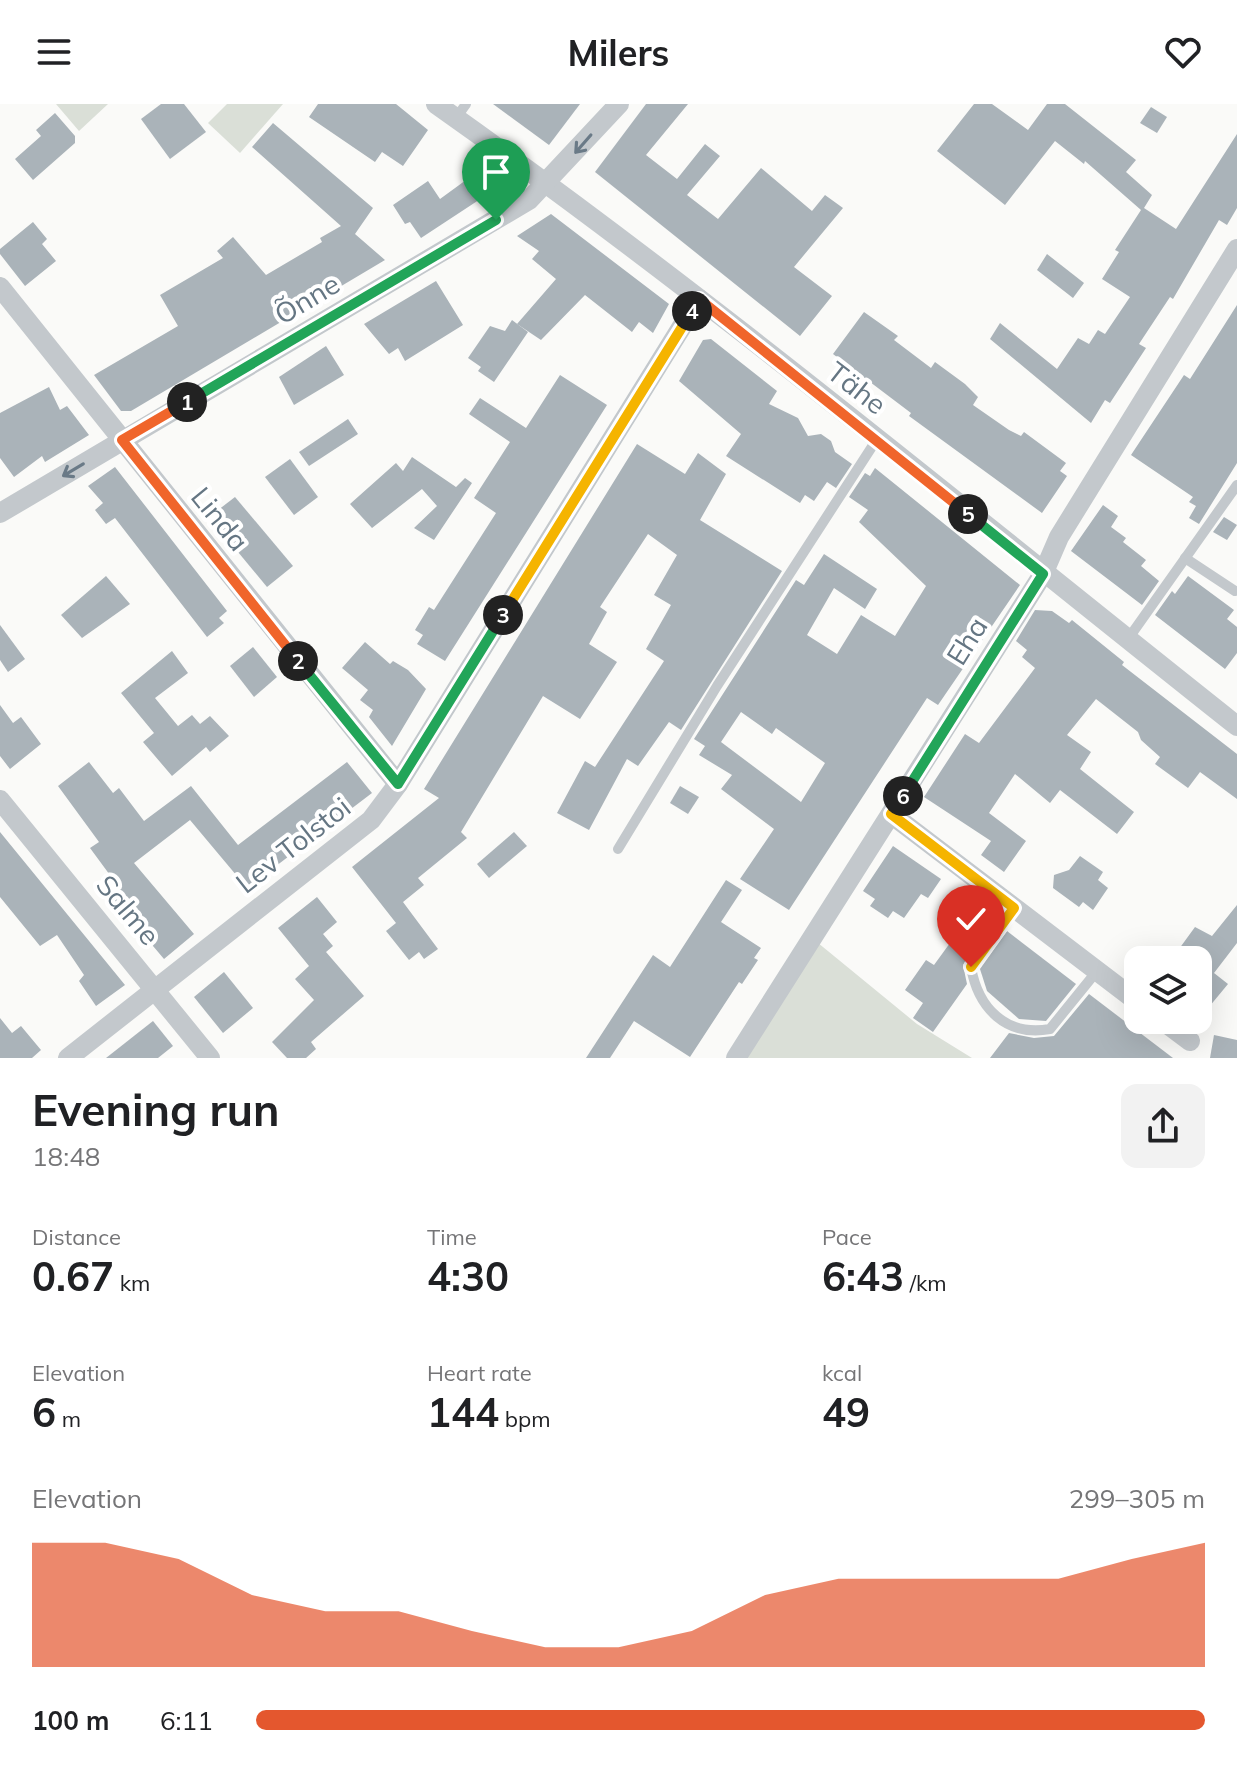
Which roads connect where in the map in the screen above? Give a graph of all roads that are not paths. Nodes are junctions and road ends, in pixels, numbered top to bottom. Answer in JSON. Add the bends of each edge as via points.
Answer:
{"nodes":[{"id":1,"x":436,"y":104,"type":"edge"},
{"id":2,"x":619,"y":104,"type":"edge"},
{"id":3,"x":461,"y":111,"type":"edge"},
{"id":4,"x":546,"y":183,"type":"junction"},
{"id":5,"x":1237,"y":249,"type":"edge"},
{"id":6,"x":0,"y":287,"type":"edge"},
{"id":7,"x":699,"y":299,"type":"junction"},
{"id":8,"x":877,"y":439,"type":"junction"},
{"id":9,"x":122,"y":440,"type":"junction"},
{"id":10,"x":1237,"y":485,"type":"edge"},
{"id":11,"x":0,"y":513,"type":"edge"},
{"id":12,"x":1185,"y":558,"type":"junction"},
{"id":13,"x":1043,"y":574,"type":"junction"},
{"id":14,"x":1235,"y":591,"type":"dead end"},
{"id":15,"x":1128,"y":639,"type":"junction"},
{"id":16,"x":1237,"y":726,"type":"edge"},
{"id":17,"x":398,"y":784,"type":"junction"},
{"id":18,"x":0,"y":800,"type":"edge"},
{"id":19,"x":891,"y":814,"type":"junction"},
{"id":20,"x":618,"y":849,"type":"dead end"},
{"id":21,"x":1014,"y":908,"type":"junction"},
{"id":22,"x":1097,"y":971,"type":"junction"},
{"id":23,"x":156,"y":988,"type":"junction"},
{"id":24,"x":1124,"y":991,"type":"edge"},
{"id":25,"x":1181,"y":1034,"type":"edge"},
{"id":26,"x":1190,"y":1041,"type":"dead end"},
{"id":27,"x":90,"y":1051,"type":"edge"},
{"id":28,"x":68,"y":1058,"type":"edge"},
{"id":29,"x":210,"y":1058,"type":"edge"},
{"id":30,"x":736,"y":1058,"type":"edge"}],
"edges":[{"from":1,"to":3,"type":"street","name":"Tähe"},
{"from":2,"to":4,"type":"street","name":"Õnne","one_way":true},
{"from":3,"to":4,"type":"street","name":"Tähe"},
{"from":4,"to":7,"type":"street","name":"Tähe"},
{"from":4,"to":9,"type":"street","name":"Õnne","via":[[518,206]]},
{"from":5,"to":13,"type":"street","name":"Eha","via":[[1059,537]]},
{"from":6,"to":9,"type":"street","name":"Linda"},
{"from":7,"to":8,"type":"street","name":"Tähe"},
{"from":7,"to":17,"type":"street","name":"Lev Tolstoi"},
{"from":8,"to":13,"type":"street","name":"Tähe"},
{"from":8,"to":20,"type":"lane"},
{"from":9,"to":11,"type":"street","name":"Õnne","one_way":true},
{"from":9,"to":17,"type":"street","name":"Linda"},
{"from":10,"to":12,"type":"lane"},
{"from":12,"to":14,"type":"lane"},
{"from":12,"to":15,"type":"lane"},
{"from":13,"to":15,"type":"street","name":"Tähe"},
{"from":13,"to":19,"type":"street","name":"Eha"},
{"from":15,"to":16,"type":"street","name":"Tähe"},
{"from":17,"to":23,"type":"street","name":"Lev Tolstoi","via":[[371,820]]},
{"from":18,"to":23,"type":"street","name":"Salme"},
{"from":19,"to":21,"type":"street"},
{"from":19,"to":30,"type":"street","name":"Eha"},
{"from":21,"to":22,"type":"street"},
{"from":21,"to":22,"type":"lane","via":[[971,967],[974,987],[998,1019],[1034,1032],[1050,1029]]},
{"from":22,"to":24,"type":"street"},
{"from":23,"to":27,"type":"street","name":"Lev Tolstoi"},
{"from":23,"to":29,"type":"street","name":"Salme"},
{"from":25,"to":26,"type":"street"},
{"from":27,"to":28,"type":"street","name":"Lev Tolstoi"}]}
